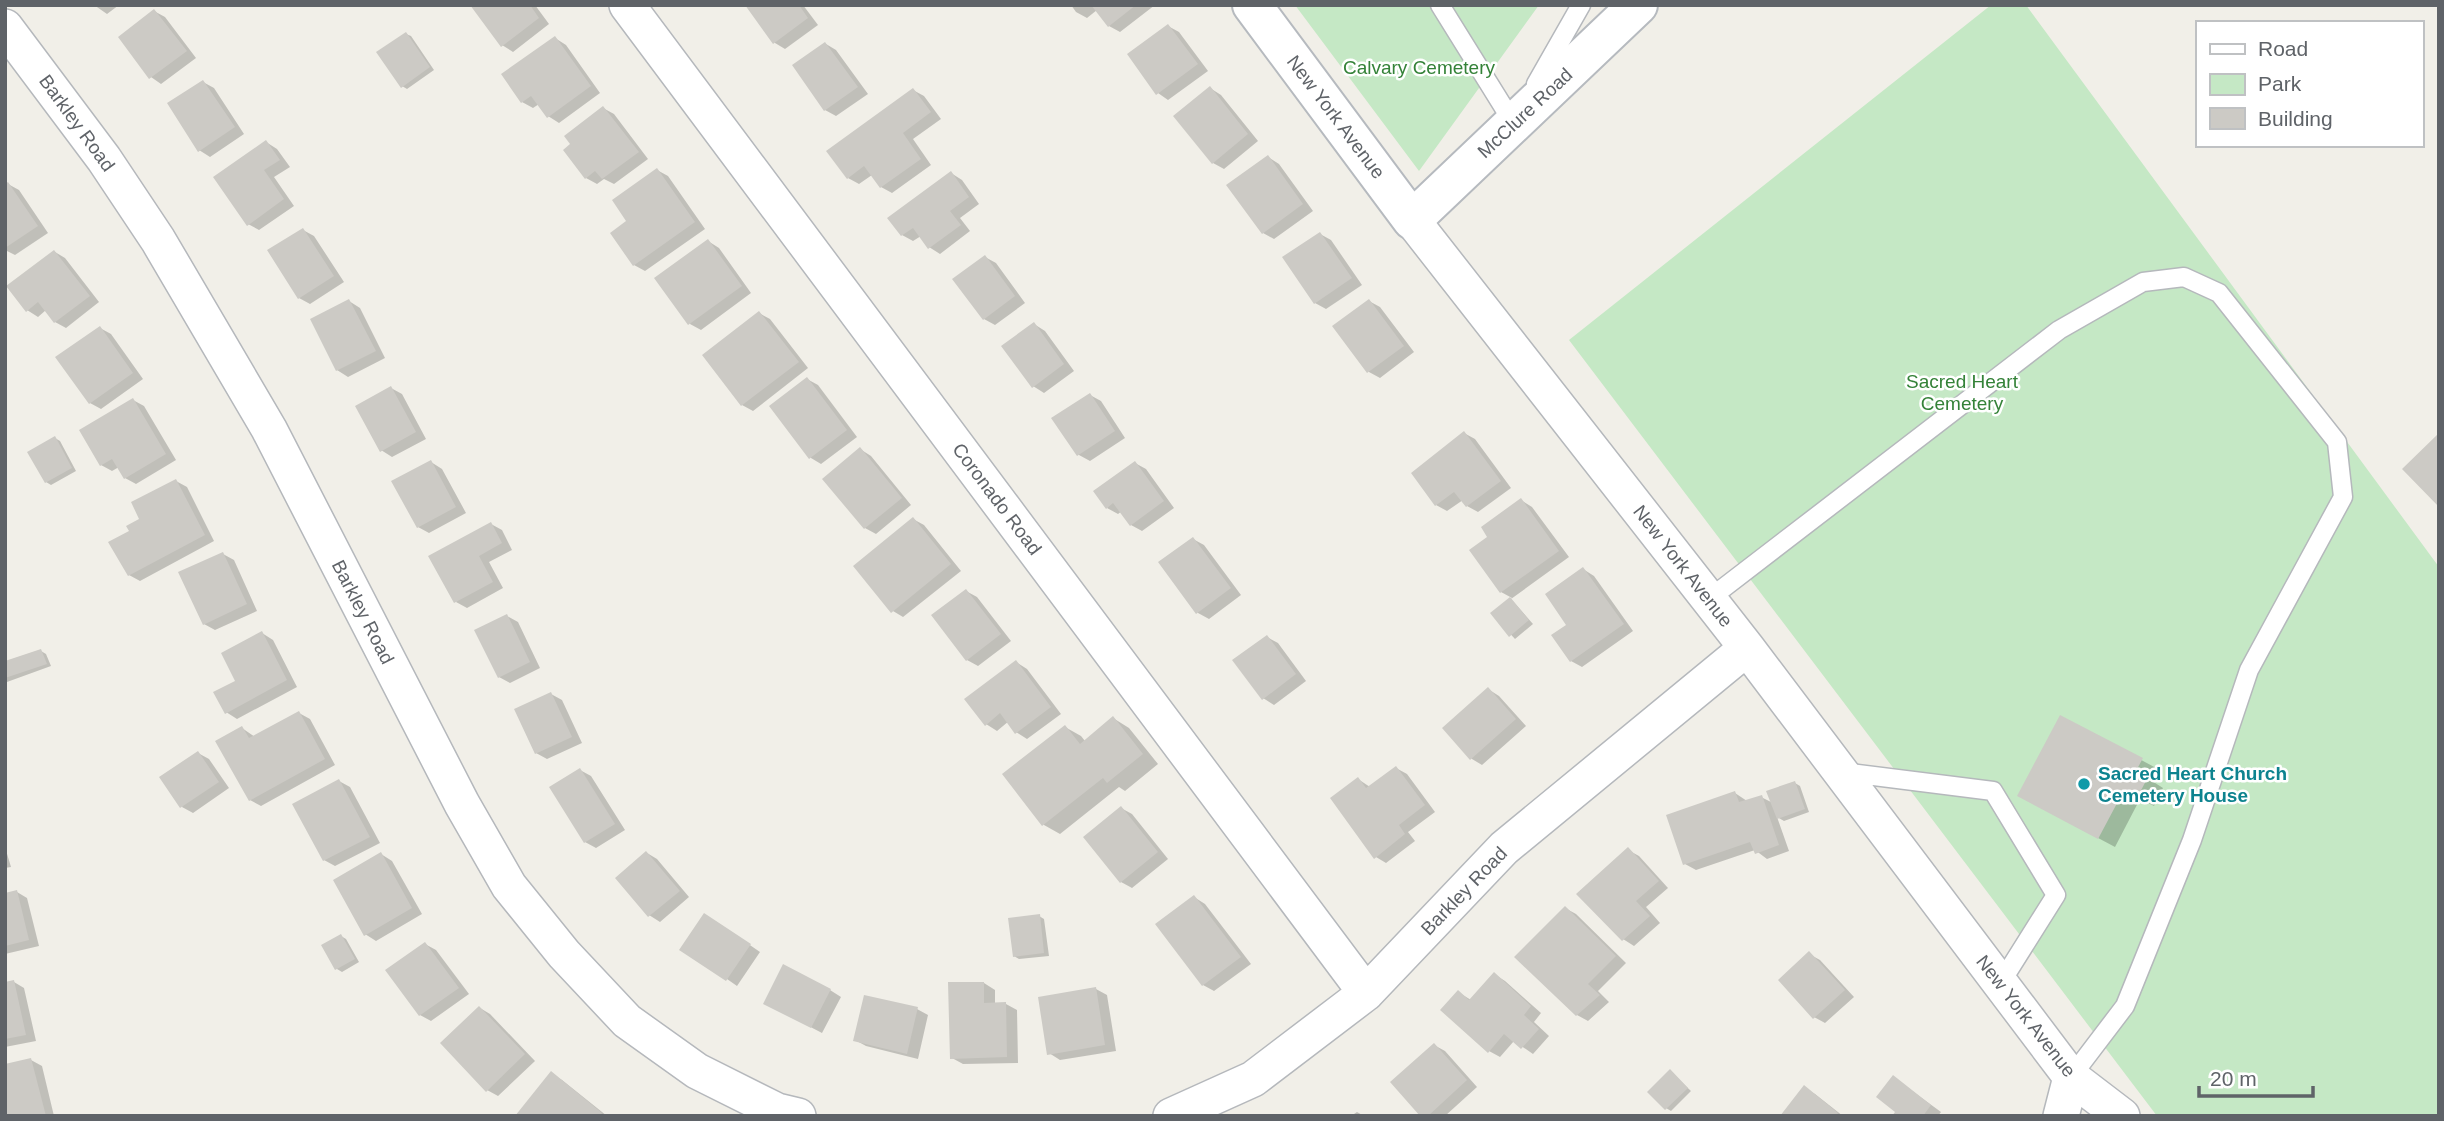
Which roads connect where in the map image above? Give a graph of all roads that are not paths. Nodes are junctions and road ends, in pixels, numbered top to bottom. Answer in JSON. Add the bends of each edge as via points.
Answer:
{"nodes":[{"id":1,"x":627,"y":5,"type":"edge"},
{"id":2,"x":1252,"y":5,"type":"edge"},
{"id":3,"x":1440,"y":5,"type":"edge"},
{"id":4,"x":1581,"y":5,"type":"edge"},
{"id":5,"x":1638,"y":5,"type":"edge"},
{"id":6,"x":5,"y":27,"type":"edge"},
{"id":7,"x":1514,"y":124,"type":"junction"},
{"id":8,"x":1412,"y":220,"type":"junction"},
{"id":9,"x":1709,"y":599,"type":"junction"},
{"id":10,"x":1747,"y":648,"type":"junction"},
{"id":11,"x":1841,"y":772,"type":"junction"},
{"id":12,"x":2000,"y":984,"type":"junction"},
{"id":13,"x":1366,"y":993,"type":"junction"},
{"id":14,"x":2071,"y":1077,"type":"junction"},
{"id":15,"x":798,"y":1116,"type":"edge"},
{"id":16,"x":1171,"y":1116,"type":"edge"},
{"id":17,"x":2061,"y":1116,"type":"edge"},
{"id":18,"x":2122,"y":1116,"type":"edge"}],
"edges":[{"from":1,"to":13,"type":"street","name":"Coronado Road"},
{"from":2,"to":8,"type":"street","name":"New York Avenue"},
{"from":3,"to":7,"type":"lane"},
{"from":4,"to":7,"type":"lane"},
{"from":5,"to":7,"type":"street","name":"McClure Road"},
{"from":6,"to":15,"type":"street","name":"Barkley Road","via":[[158,240],[269,429],[509,886],[626,1021],[697,1071],[777,1111]]},
{"from":7,"to":8,"type":"street","name":"McClure Road"},
{"from":8,"to":9,"type":"street","name":"New York Avenue"},
{"from":9,"to":10,"type":"street","name":"New York Avenue"},
{"from":9,"to":14,"type":"lane","via":[[2059,330],[2143,282],[2184,277],[2219,293],[2337,443],[2343,497],[2249,670],[2192,840],[2125,1006]]},
{"from":10,"to":11,"type":"street","name":"New York Avenue"},
{"from":10,"to":13,"type":"street","name":"Barkley Road","via":[[1504,848]]},
{"from":11,"to":12,"type":"street","name":"New York Avenue"},
{"from":11,"to":12,"type":"lane","via":[[1993,791],[2056,895]]},
{"from":12,"to":14,"type":"street","name":"New York Avenue"},
{"from":13,"to":16,"type":"street","name":"Barkley Road","via":[[1253,1079]]},
{"from":14,"to":17,"type":"street"},
{"from":14,"to":18,"type":"street","name":"New York Avenue"}]}
